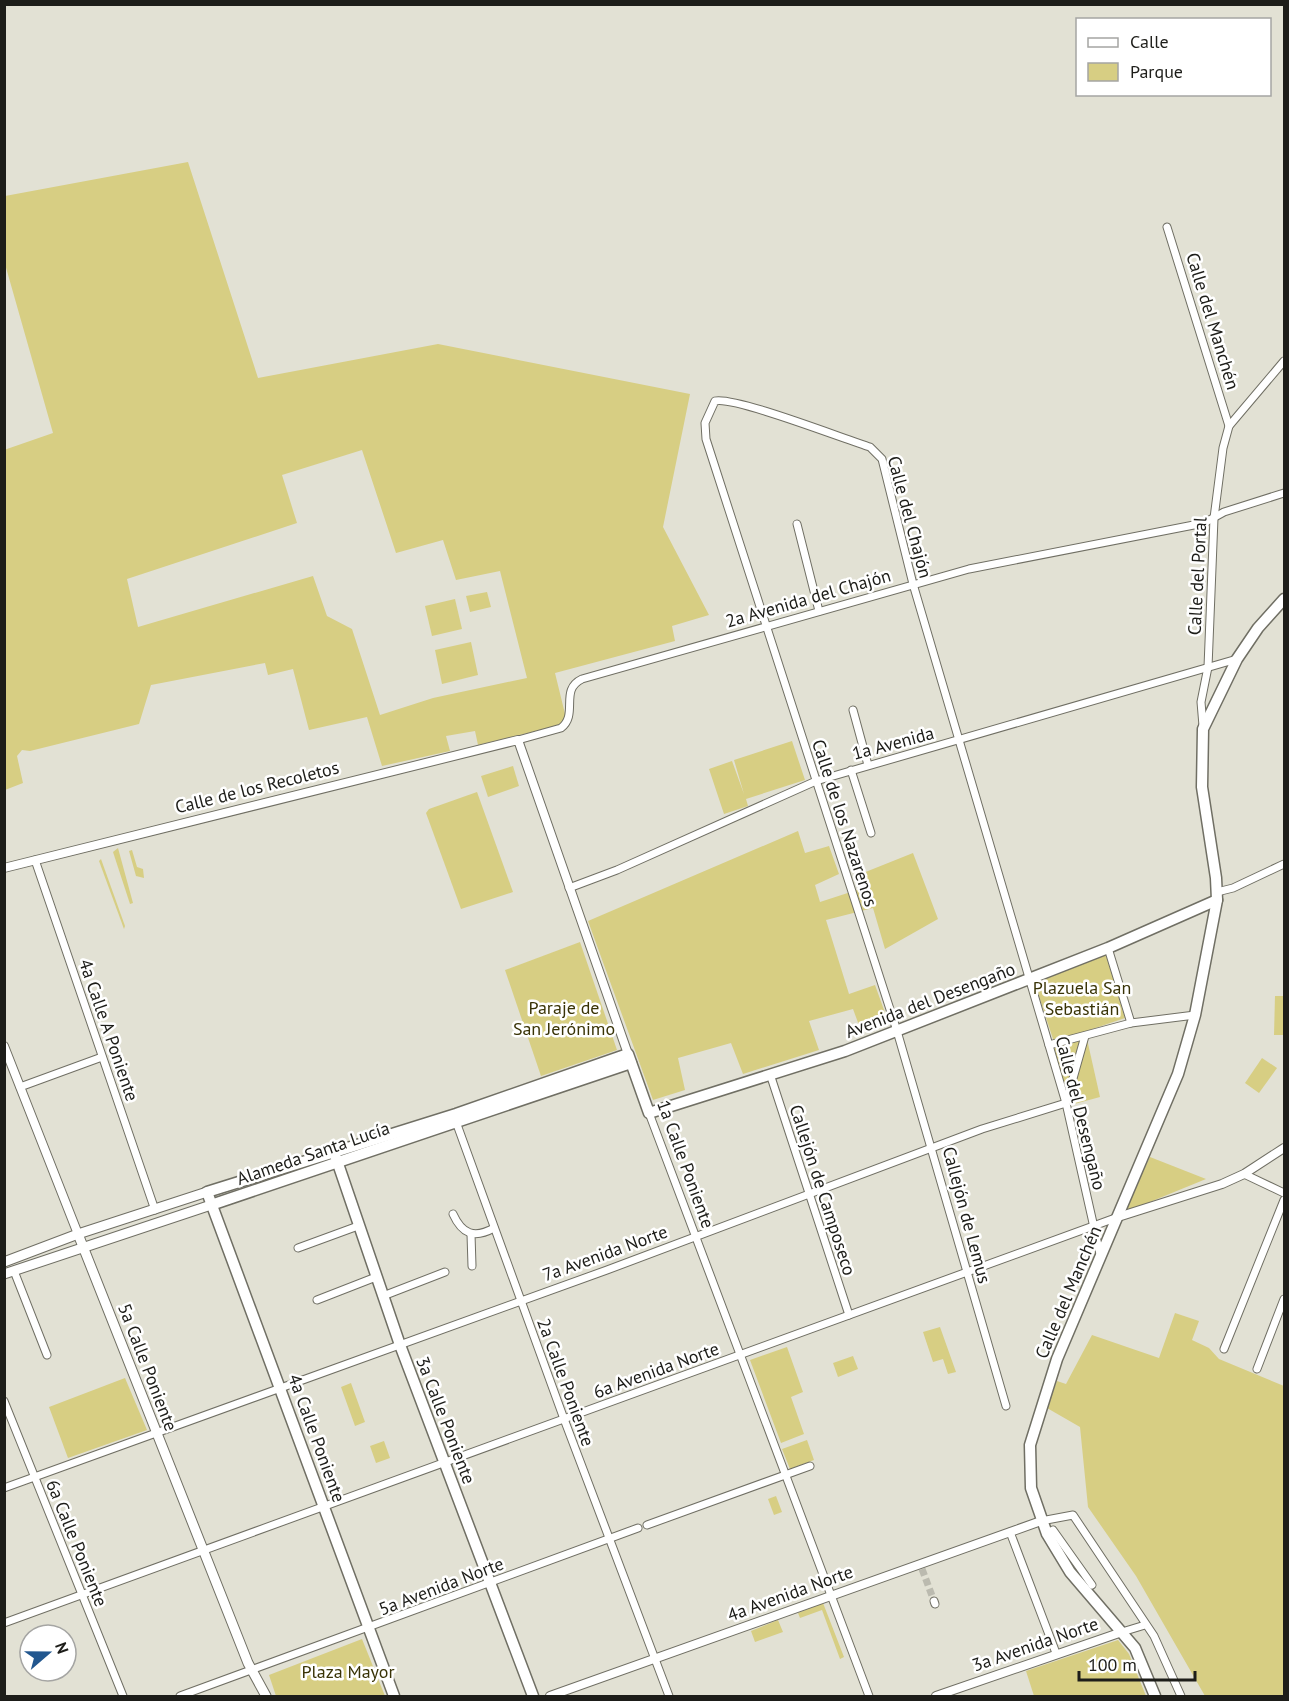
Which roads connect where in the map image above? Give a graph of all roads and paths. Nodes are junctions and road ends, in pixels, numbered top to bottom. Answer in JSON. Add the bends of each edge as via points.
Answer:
{"nodes":[{"id":1,"x":1167,"y":227,"type":"dead end"},
{"id":2,"x":1284,"y":361,"type":"edge"},
{"id":3,"x":1229,"y":426,"type":"junction"},
{"id":4,"x":1284,"y":493,"type":"edge"},
{"id":5,"x":1214,"y":518,"type":"junction"},
{"id":6,"x":797,"y":524,"type":"dead end"},
{"id":7,"x":913,"y":584,"type":"junction"},
{"id":8,"x":1284,"y":599,"type":"edge"},
{"id":9,"x":819,"y":611,"type":"junction"},
{"id":10,"x":766,"y":625,"type":"junction"},
{"id":11,"x":1237,"y":659,"type":"junction"},
{"id":12,"x":1208,"y":666,"type":"junction"},
{"id":13,"x":853,"y":710,"type":"dead end"},
{"id":14,"x":1203,"y":729,"type":"junction"},
{"id":15,"x":518,"y":740,"type":"junction"},
{"id":16,"x":958,"y":740,"type":"junction"},
{"id":17,"x":868,"y":765,"type":"junction"},
{"id":18,"x":851,"y":770,"type":"junction"},
{"id":19,"x":816,"y":781,"type":"junction"},
{"id":20,"x":871,"y":833,"type":"dead end"},
{"id":21,"x":35,"y":860,"type":"junction"},
{"id":22,"x":1284,"y":864,"type":"edge"},
{"id":23,"x":4,"y":868,"type":"edge"},
{"id":24,"x":569,"y":888,"type":"junction"},
{"id":25,"x":1217,"y":896,"type":"junction"},
{"id":26,"x":1108,"y":948,"type":"junction"},
{"id":27,"x":1029,"y":980,"type":"junction"},
{"id":28,"x":1195,"y":1015,"type":"junction"},
{"id":29,"x":1131,"y":1023,"type":"junction"},
{"id":30,"x":897,"y":1031,"type":"junction"},
{"id":31,"x":1084,"y":1036,"type":"junction"},
{"id":32,"x":1049,"y":1045,"type":"junction"},
{"id":33,"x":4,"y":1046,"type":"edge"},
{"id":34,"x":102,"y":1057,"type":"junction"},
{"id":35,"x":629,"y":1059,"type":"junction"},
{"id":36,"x":770,"y":1074,"type":"junction"},
{"id":37,"x":20,"y":1087,"type":"junction"},
{"id":38,"x":1066,"y":1103,"type":"junction"},
{"id":39,"x":649,"y":1113,"type":"junction"},
{"id":40,"x":456,"y":1118,"type":"junction"},
{"id":41,"x":933,"y":1148,"type":"junction"},
{"id":42,"x":1284,"y":1148,"type":"edge"},
{"id":43,"x":335,"y":1157,"type":"junction"},
{"id":44,"x":1244,"y":1174,"type":"junction"},
{"id":45,"x":207,"y":1192,"type":"junction"},
{"id":46,"x":1284,"y":1193,"type":"edge"},
{"id":47,"x":809,"y":1194,"type":"junction"},
{"id":48,"x":1284,"y":1200,"type":"edge"},
{"id":49,"x":211,"y":1205,"type":"junction"},
{"id":50,"x":155,"y":1210,"type":"junction"},
{"id":51,"x":453,"y":1214,"type":"dead end"},
{"id":52,"x":1118,"y":1217,"type":"junction"},
{"id":53,"x":358,"y":1226,"type":"junction"},
{"id":54,"x":1094,"y":1227,"type":"junction"},
{"id":55,"x":494,"y":1228,"type":"junction"},
{"id":56,"x":78,"y":1234,"type":"junction"},
{"id":57,"x":471,"y":1234,"type":"junction"},
{"id":58,"x":695,"y":1236,"type":"junction"},
{"id":59,"x":83,"y":1247,"type":"junction"},
{"id":60,"x":298,"y":1248,"type":"dead end"},
{"id":61,"x":1100,"y":1254,"type":"junction"},
{"id":62,"x":4,"y":1262,"type":"edge"},
{"id":63,"x":472,"y":1266,"type":"dead end"},
{"id":64,"x":446,"y":1272,"type":"dead end"},
{"id":65,"x":9,"y":1273,"type":"edge"},
{"id":66,"x":966,"y":1273,"type":"junction"},
{"id":67,"x":376,"y":1277,"type":"junction"},
{"id":68,"x":383,"y":1296,"type":"junction"},
{"id":69,"x":1284,"y":1299,"type":"edge"},
{"id":70,"x":317,"y":1300,"type":"dead end"},
{"id":71,"x":520,"y":1300,"type":"junction"},
{"id":72,"x":849,"y":1315,"type":"junction"},
{"id":73,"x":400,"y":1344,"type":"junction"},
{"id":74,"x":1224,"y":1349,"type":"dead end"},
{"id":75,"x":47,"y":1355,"type":"dead end"},
{"id":76,"x":740,"y":1355,"type":"junction"},
{"id":77,"x":1257,"y":1369,"type":"dead end"},
{"id":78,"x":280,"y":1387,"type":"junction"},
{"id":79,"x":4,"y":1401,"type":"edge"},
{"id":80,"x":1006,"y":1406,"type":"dead end"},
{"id":81,"x":564,"y":1419,"type":"junction"},
{"id":82,"x":155,"y":1432,"type":"junction"},
{"id":83,"x":444,"y":1462,"type":"junction"},
{"id":84,"x":810,"y":1466,"type":"dead end"},
{"id":85,"x":785,"y":1475,"type":"junction"},
{"id":86,"x":34,"y":1477,"type":"junction"},
{"id":87,"x":4,"y":1488,"type":"edge"},
{"id":88,"x":324,"y":1506,"type":"junction"},
{"id":89,"x":1045,"y":1520,"type":"junction"},
{"id":90,"x":647,"y":1525,"type":"dead end"},
{"id":91,"x":638,"y":1528,"type":"dead end"},
{"id":92,"x":1010,"y":1532,"type":"junction"},
{"id":93,"x":1050,"y":1532,"type":"junction"},
{"id":94,"x":609,"y":1539,"type":"junction"},
{"id":95,"x":204,"y":1550,"type":"junction"},
{"id":96,"x":490,"y":1584,"type":"junction"},
{"id":97,"x":1092,"y":1585,"type":"dead end"},
{"id":98,"x":81,"y":1594,"type":"junction"},
{"id":99,"x":831,"y":1596,"type":"junction"},
{"id":100,"x":4,"y":1623,"type":"edge"},
{"id":101,"x":1145,"y":1625,"type":"junction"},
{"id":102,"x":369,"y":1629,"type":"junction"},
{"id":103,"x":1122,"y":1632,"type":"junction"},
{"id":104,"x":1056,"y":1653,"type":"junction"},
{"id":105,"x":654,"y":1659,"type":"junction"},
{"id":106,"x":254,"y":1671,"type":"junction"},
{"id":107,"x":123,"y":1696,"type":"edge"},
{"id":108,"x":180,"y":1696,"type":"edge"},
{"id":109,"x":266,"y":1696,"type":"edge"},
{"id":110,"x":394,"y":1696,"type":"edge"},
{"id":111,"x":533,"y":1696,"type":"edge"},
{"id":112,"x":550,"y":1696,"type":"edge"},
{"id":113,"x":669,"y":1696,"type":"edge"},
{"id":114,"x":869,"y":1696,"type":"edge"},
{"id":115,"x":936,"y":1696,"type":"edge"},
{"id":116,"x":1155,"y":1696,"type":"edge"},
{"id":117,"x":1181,"y":1696,"type":"edge"}],
"edges":[{"from":1,"to":3,"type":"street","name":"Calle del Manchén"},
{"from":2,"to":3,"type":"street"},
{"from":3,"to":5,"type":"street","name":"Calle del Portal"},
{"from":4,"to":5,"type":"street","name":"2a Avenida del Chajón"},
{"from":5,"to":7,"type":"street","name":"2a Avenida del Chajón"},
{"from":5,"to":12,"type":"street","name":"Calle del Portal"},
{"from":6,"to":9,"type":"street"},
{"from":7,"to":9,"type":"street","name":"2a Avenida del Chajón"},
{"from":7,"to":10,"type":"street","name":"Calle del Chajón","via":[[877,452],[760,410],[719,400],[711,405],[704,435]]},
{"from":7,"to":16,"type":"street","name":"Calle del Chajón"},
{"from":8,"to":11,"type":"main road"},
{"from":9,"to":10,"type":"street","name":"2a Avenida del Chajón"},
{"from":10,"to":15,"type":"street","name":"2a Avenida del Chajón","via":[[579,680],[570,692],[566,724]]},
{"from":10,"to":19,"type":"street","name":"Calle de los Nazarenos"},
{"from":11,"to":12,"type":"street","name":"1a Avenida"},
{"from":11,"to":14,"type":"main road"},
{"from":12,"to":14,"type":"street","name":"Calle del Portal","via":[[1202,702]]},
{"from":12,"to":16,"type":"street","name":"1a Avenida"},
{"from":13,"to":17,"type":"street"},
{"from":14,"to":25,"type":"main road","via":[[1200,765]]},
{"from":15,"to":21,"type":"street","name":"Calle de los Recoletos"},
{"from":15,"to":24,"type":"street","name":"1a Calle Poniente"},
{"from":16,"to":17,"type":"street","name":"1a Avenida"},
{"from":16,"to":27,"type":"street","name":"Calle del Chajón"},
{"from":17,"to":18,"type":"street","name":"1a Avenida"},
{"from":18,"to":19,"type":"street","name":"1a Avenida"},
{"from":18,"to":20,"type":"street"},
{"from":19,"to":24,"type":"street","name":"1a Avenida"},
{"from":19,"to":30,"type":"street","name":"Calle de los Nazarenos"},
{"from":21,"to":23,"type":"street","name":"Calle de los Recoletos"},
{"from":21,"to":34,"type":"street","name":"4a Calle A Poniente"},
{"from":22,"to":25,"type":"street"},
{"from":24,"to":35,"type":"street","name":"1a Calle Poniente"},
{"from":25,"to":26,"type":"main road","name":"Avenida del Desengaño"},
{"from":25,"to":28,"type":"main road"},
{"from":26,"to":27,"type":"main road","name":"Avenida del Desengaño"},
{"from":26,"to":29,"type":"street"},
{"from":27,"to":30,"type":"main road","name":"Avenida del Desengaño"},
{"from":27,"to":32,"type":"street","name":"Calle del Desengaño"},
{"from":28,"to":29,"type":"street"},
{"from":28,"to":52,"type":"main road","via":[[1178,1074]]},
{"from":29,"to":31,"type":"street"},
{"from":30,"to":36,"type":"main road","name":"Avenida del Desengaño"},
{"from":30,"to":41,"type":"street","name":"Callejón de Lemus"},
{"from":31,"to":32,"type":"street"},
{"from":31,"to":38,"type":"street"},
{"from":32,"to":38,"type":"street","name":"Calle del Desengaño"},
{"from":33,"to":37,"type":"street","name":"5a Calle Poniente"},
{"from":34,"to":37,"type":"street"},
{"from":34,"to":50,"type":"street","name":"4a Calle A Poniente"},
{"from":35,"to":39,"type":"main road","name":"1a Calle Poniente"},
{"from":35,"to":40,"type":"main road","name":"Alameda Santa Lucía"},
{"from":36,"to":39,"type":"main road","name":"Avenida del Desengaño"},
{"from":36,"to":47,"type":"street","name":"Callejón de Camposeco"},
{"from":37,"to":56,"type":"street","name":"5a Calle Poniente"},
{"from":38,"to":41,"type":"street","name":"7a Avenida Norte"},
{"from":38,"to":54,"type":"street","name":"Calle del Desengaño"},
{"from":39,"to":58,"type":"street","name":"1a Calle Poniente"},
{"from":40,"to":43,"type":"main road","name":"Alameda Santa Lucía"},
{"from":40,"to":55,"type":"street","name":"2a Calle Poniente"},
{"from":41,"to":47,"type":"street","name":"7a Avenida Norte"},
{"from":41,"to":66,"type":"street","name":"Callejón de Lemus"},
{"from":42,"to":44,"type":"street","name":"Calle del Manchén"},
{"from":43,"to":45,"type":"main road","name":"Alameda Santa Lucía"},
{"from":43,"to":49,"type":"main road","name":"Alameda Santa Lucía"},
{"from":43,"to":53,"type":"main road","name":"3a Calle Poniente"},
{"from":44,"to":46,"type":"street"},
{"from":44,"to":52,"type":"street","name":"Calle del Manchén"},
{"from":45,"to":49,"type":"main road","name":"4a Calle Poniente"},
{"from":45,"to":50,"type":"main road","name":"Alameda Santa Lucía"},
{"from":47,"to":58,"type":"street","name":"7a Avenida Norte"},
{"from":47,"to":72,"type":"street","name":"Callejón de Camposeco"},
{"from":48,"to":74,"type":"street"},
{"from":49,"to":59,"type":"main road","name":"Alameda Santa Lucía"},
{"from":49,"to":78,"type":"main road","name":"4a Calle Poniente"},
{"from":50,"to":56,"type":"main road","name":"Alameda Santa Lucía"},
{"from":51,"to":57,"type":"street","via":[[462,1231]]},
{"from":52,"to":54,"type":"street","name":"6a Avenida Norte"},
{"from":52,"to":61,"type":"main road","name":"Calle del Manchén"},
{"from":53,"to":60,"type":"street"},
{"from":53,"to":67,"type":"main road","name":"3a Calle Poniente"},
{"from":54,"to":61,"type":"street","name":"Calle del Desengaño"},
{"from":54,"to":66,"type":"street","name":"6a Avenida Norte"},
{"from":55,"to":57,"type":"street","via":[[483,1234]]},
{"from":55,"to":71,"type":"street","name":"2a Calle Poniente"},
{"from":56,"to":59,"type":"main road","name":"5a Calle Poniente"},
{"from":56,"to":62,"type":"main road","name":"Alameda Santa Lucía"},
{"from":57,"to":63,"type":"street"},
{"from":58,"to":71,"type":"street","name":"7a Avenida Norte"},
{"from":58,"to":76,"type":"street","name":"1a Calle Poniente"},
{"from":59,"to":65,"type":"main road","name":"Alameda Santa Lucía"},
{"from":59,"to":82,"type":"main road","name":"5a Calle Poniente"},
{"from":61,"to":89,"type":"main road","name":"Calle del Manchén","via":[[1057,1359],[1030,1445],[1029,1475]]},
{"from":64,"to":68,"type":"street"},
{"from":65,"to":75,"type":"street"},
{"from":66,"to":72,"type":"street","name":"6a Avenida Norte"},
{"from":66,"to":80,"type":"street","name":"Callejón de Lemus"},
{"from":67,"to":68,"type":"main road","name":"3a Calle Poniente"},
{"from":67,"to":70,"type":"street"},
{"from":68,"to":73,"type":"main road","name":"3a Calle Poniente"},
{"from":69,"to":77,"type":"street"},
{"from":71,"to":73,"type":"street","name":"7a Avenida Norte"},
{"from":71,"to":81,"type":"street","name":"2a Calle Poniente"},
{"from":72,"to":76,"type":"street","name":"6a Avenida Norte"},
{"from":73,"to":78,"type":"street","name":"7a Avenida Norte"},
{"from":73,"to":83,"type":"main road","name":"3a Calle Poniente"},
{"from":76,"to":81,"type":"street","name":"6a Avenida Norte"},
{"from":76,"to":85,"type":"street","name":"1a Calle Poniente"},
{"from":78,"to":82,"type":"street","name":"7a Avenida Norte"},
{"from":78,"to":88,"type":"main road","name":"4a Calle Poniente"},
{"from":79,"to":86,"type":"street","name":"6a Calle Poniente"},
{"from":81,"to":83,"type":"street","name":"6a Avenida Norte"},
{"from":81,"to":94,"type":"street","name":"2a Calle Poniente"},
{"from":82,"to":86,"type":"street","name":"7a Avenida Norte"},
{"from":82,"to":95,"type":"main road","name":"5a Calle Poniente"},
{"from":83,"to":88,"type":"street","name":"6a Avenida Norte"},
{"from":83,"to":96,"type":"main road","name":"3a Calle Poniente"},
{"from":84,"to":85,"type":"street"},
{"from":85,"to":90,"type":"street"},
{"from":85,"to":99,"type":"street","name":"1a Calle Poniente"},
{"from":86,"to":87,"type":"street","name":"7a Avenida Norte"},
{"from":86,"to":98,"type":"street","name":"6a Calle Poniente"},
{"from":88,"to":95,"type":"street","name":"6a Avenida Norte"},
{"from":88,"to":102,"type":"main road","name":"4a Calle Poniente"},
{"from":89,"to":92,"type":"street","name":"4a Avenida Norte"},
{"from":89,"to":93,"type":"main road","name":"Calle del Manchén"},
{"from":89,"to":101,"type":"street","via":[[1073,1515]]},
{"from":91,"to":94,"type":"street","name":"5a Avenida Norte"},
{"from":92,"to":99,"type":"street","name":"4a Avenida Norte"},
{"from":92,"to":104,"type":"street"},
{"from":93,"to":97,"type":"street"},
{"from":93,"to":103,"type":"main road","name":"Calle del Manchén","via":[[1070,1572]]},
{"from":94,"to":96,"type":"street","name":"5a Avenida Norte"},
{"from":94,"to":105,"type":"street","name":"2a Calle Poniente"},
{"from":95,"to":98,"type":"street","name":"6a Avenida Norte"},
{"from":95,"to":106,"type":"main road","name":"5a Calle Poniente"},
{"from":96,"to":102,"type":"street","name":"5a Avenida Norte"},
{"from":96,"to":111,"type":"main road","name":"3a Calle Poniente"},
{"from":98,"to":100,"type":"street","name":"6a Avenida Norte"},
{"from":98,"to":107,"type":"street","name":"6a Calle Poniente"},
{"from":99,"to":105,"type":"street","name":"4a Avenida Norte"},
{"from":99,"to":114,"type":"street","name":"1a Calle Poniente"},
{"from":101,"to":103,"type":"street","name":"3a Avenida Norte"},
{"from":101,"to":117,"type":"street","via":[[1154,1636]]},
{"from":102,"to":106,"type":"street","name":"5a Avenida Norte"},
{"from":102,"to":110,"type":"main road","name":"4a Calle Poniente"},
{"from":103,"to":104,"type":"street","name":"3a Avenida Norte"},
{"from":103,"to":116,"type":"main road","name":"Calle del Manchén","via":[[1135,1648]]},
{"from":104,"to":115,"type":"street","name":"3a Avenida Norte"},
{"from":105,"to":112,"type":"street","name":"4a Avenida Norte"},
{"from":105,"to":113,"type":"street","name":"2a Calle Poniente"},
{"from":106,"to":108,"type":"street","name":"5a Avenida Norte"},
{"from":106,"to":109,"type":"main road","name":"5a Calle Poniente"}]}
